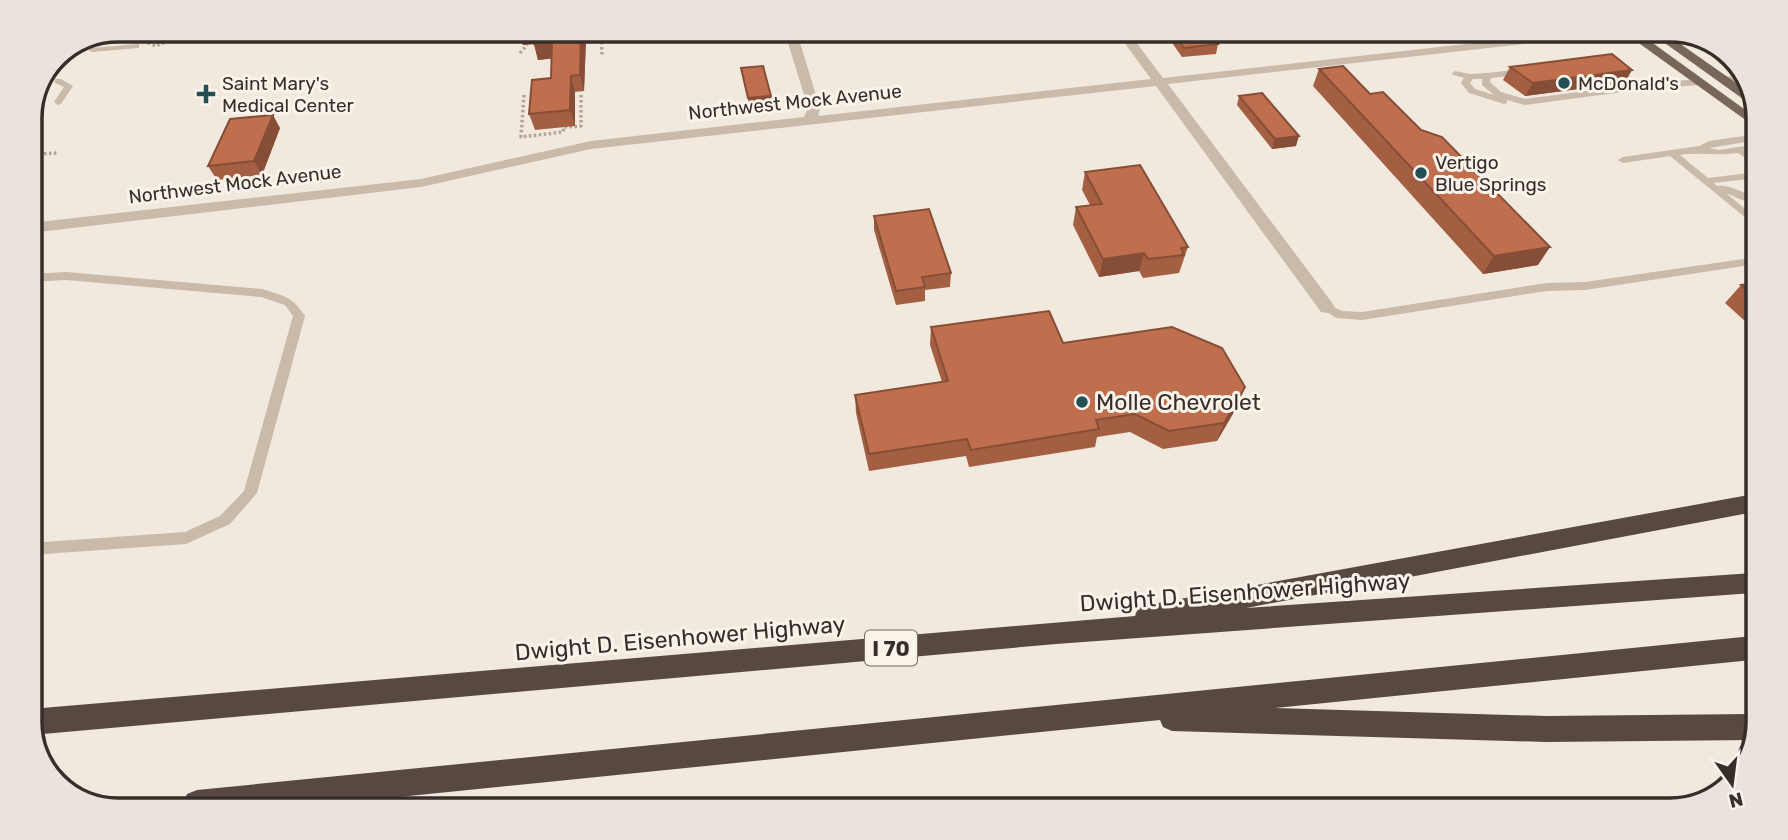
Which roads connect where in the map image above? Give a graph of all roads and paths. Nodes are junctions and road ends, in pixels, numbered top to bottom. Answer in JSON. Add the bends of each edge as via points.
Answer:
{"nodes":[{"id":1,"x":167,"y":42,"type":"edge"},
{"id":2,"x":601,"y":42,"type":"edge"},
{"id":3,"x":794,"y":42,"type":"edge"},
{"id":4,"x":1130,"y":42,"type":"edge"},
{"id":5,"x":1514,"y":42,"type":"edge"},
{"id":6,"x":1643,"y":42,"type":"edge"},
{"id":7,"x":1670,"y":42,"type":"edge"},
{"id":8,"x":147,"y":43,"type":"dead end"},
{"id":9,"x":527,"y":45,"type":"dead end"},
{"id":10,"x":135,"y":47,"type":"dead end"},
{"id":11,"x":91,"y":49,"type":"edge"},
{"id":12,"x":520,"y":52,"type":"dead end"},
{"id":13,"x":602,"y":55,"type":"dead end"},
{"id":14,"x":1455,"y":74,"type":"dead end"},
{"id":15,"x":1487,"y":76,"type":"junction"},
{"id":16,"x":1469,"y":77,"type":"junction"},
{"id":17,"x":1735,"y":79,"type":"edge"},
{"id":18,"x":1724,"y":80,"type":"junction"},
{"id":19,"x":58,"y":81,"type":"dead end"},
{"id":20,"x":1157,"y":81,"type":"junction"},
{"id":21,"x":1699,"y":82,"type":"junction"},
{"id":22,"x":1639,"y":87,"type":"junction"},
{"id":23,"x":1742,"y":92,"type":"edge"},
{"id":24,"x":581,"y":93,"type":"edge"},
{"id":25,"x":524,"y":95,"type":"dead end"},
{"id":26,"x":58,"y":102,"type":"dead end"},
{"id":27,"x":1525,"y":102,"type":"junction"},
{"id":28,"x":1746,"y":116,"type":"edge"},
{"id":29,"x":810,"y":119,"type":"junction"},
{"id":30,"x":1746,"y":139,"type":"edge"},
{"id":31,"x":1700,"y":149,"type":"junction"},
{"id":32,"x":1746,"y":149,"type":"edge"},
{"id":33,"x":1740,"y":150,"type":"junction"},
{"id":34,"x":58,"y":153,"type":"dead end"},
{"id":35,"x":1672,"y":153,"type":"junction"},
{"id":36,"x":42,"y":155,"type":"edge"},
{"id":37,"x":1746,"y":155,"type":"edge"},
{"id":38,"x":1623,"y":160,"type":"dead end"},
{"id":39,"x":1746,"y":176,"type":"edge"},
{"id":40,"x":1705,"y":180,"type":"junction"},
{"id":41,"x":1746,"y":198,"type":"edge"},
{"id":42,"x":1746,"y":215,"type":"edge"},
{"id":43,"x":1746,"y":224,"type":"edge"},
{"id":44,"x":42,"y":227,"type":"edge"},
{"id":45,"x":1746,"y":262,"type":"edge"},
{"id":46,"x":42,"y":277,"type":"edge"},
{"id":47,"x":1327,"y":308,"type":"joint"},
{"id":48,"x":1746,"y":504,"type":"edge"},
{"id":49,"x":42,"y":548,"type":"edge"},
{"id":50,"x":1746,"y":584,"type":"edge"},
{"id":51,"x":1056,"y":634,"type":"junction"},
{"id":52,"x":1746,"y":649,"type":"edge"},
{"id":53,"x":1079,"y":715,"type":"junction"},
{"id":54,"x":42,"y":721,"type":"edge"},
{"id":55,"x":1746,"y":727,"type":"edge"},
{"id":56,"x":256,"y":798,"type":"edge"}],
"edges":[{"from":1,"to":8,"type":"path","via":[[156,47]]},
{"from":2,"to":13,"type":"path"},
{"from":3,"to":29,"type":"street","via":[[814,108]]},
{"from":4,"to":20,"type":"street"},
{"from":5,"to":20,"type":"street","name":"Northwest Mock Avenue"},
{"from":6,"to":21,"type":"main road"},
{"from":7,"to":18,"type":"main road"},
{"from":9,"to":12,"type":"path"},
{"from":10,"to":11,"type":"lane"},
{"from":14,"to":16,"type":"lane"},
{"from":15,"to":16,"type":"lane"},
{"from":15,"to":22,"type":"lane","via":[[1607,62]]},
{"from":15,"to":27,"type":"lane","via":[[1485,83],[1497,94]]},
{"from":16,"to":27,"type":"lane","via":[[1465,83],[1472,91],[1495,100]]},
{"from":17,"to":18,"type":"lane"},
{"from":18,"to":23,"type":"main road"},
{"from":19,"to":26,"type":"lane","via":[[69,86]]},
{"from":20,"to":29,"type":"street","name":"Northwest Mock Avenue"},
{"from":20,"to":47,"type":"street"},
{"from":21,"to":22,"type":"lane"},
{"from":21,"to":28,"type":"main road"},
{"from":22,"to":27,"type":"lane"},
{"from":24,"to":25,"type":"path","via":[[581,126],[521,137]]},
{"from":29,"to":44,"type":"street","name":"Northwest Mock Avenue","via":[[591,145],[421,183]]},
{"from":30,"to":31,"type":"lane"},
{"from":31,"to":33,"type":"lane"},
{"from":31,"to":35,"type":"lane"},
{"from":32,"to":33,"type":"lane"},
{"from":33,"to":37,"type":"lane"},
{"from":34,"to":36,"type":"path"},
{"from":35,"to":38,"type":"lane"},
{"from":35,"to":40,"type":"lane"},
{"from":39,"to":40,"type":"lane"},
{"from":40,"to":41,"type":"lane"},
{"from":40,"to":42,"type":"lane"},
{"from":40,"to":43,"type":"lane","via":[[1707,192]]},
{"from":45,"to":47,"type":"lane","via":[[1363,317],[1340,315]]},
{"from":46,"to":49,"type":"lane","via":[[262,293],[289,302],[299,316],[250,493],[225,520],[186,538]]},
{"from":48,"to":51,"type":"highway"},
{"from":50,"to":51,"type":"highway","name":"Dwight D. Eisenhower Highway","number":"I 70"},
{"from":51,"to":54,"type":"highway","name":"Dwight D. Eisenhower Highway","number":"I 70"},
{"from":52,"to":53,"type":"highway"},
{"from":53,"to":55,"type":"highway","via":[[1546,729]]},
{"from":53,"to":56,"type":"highway"}]}
